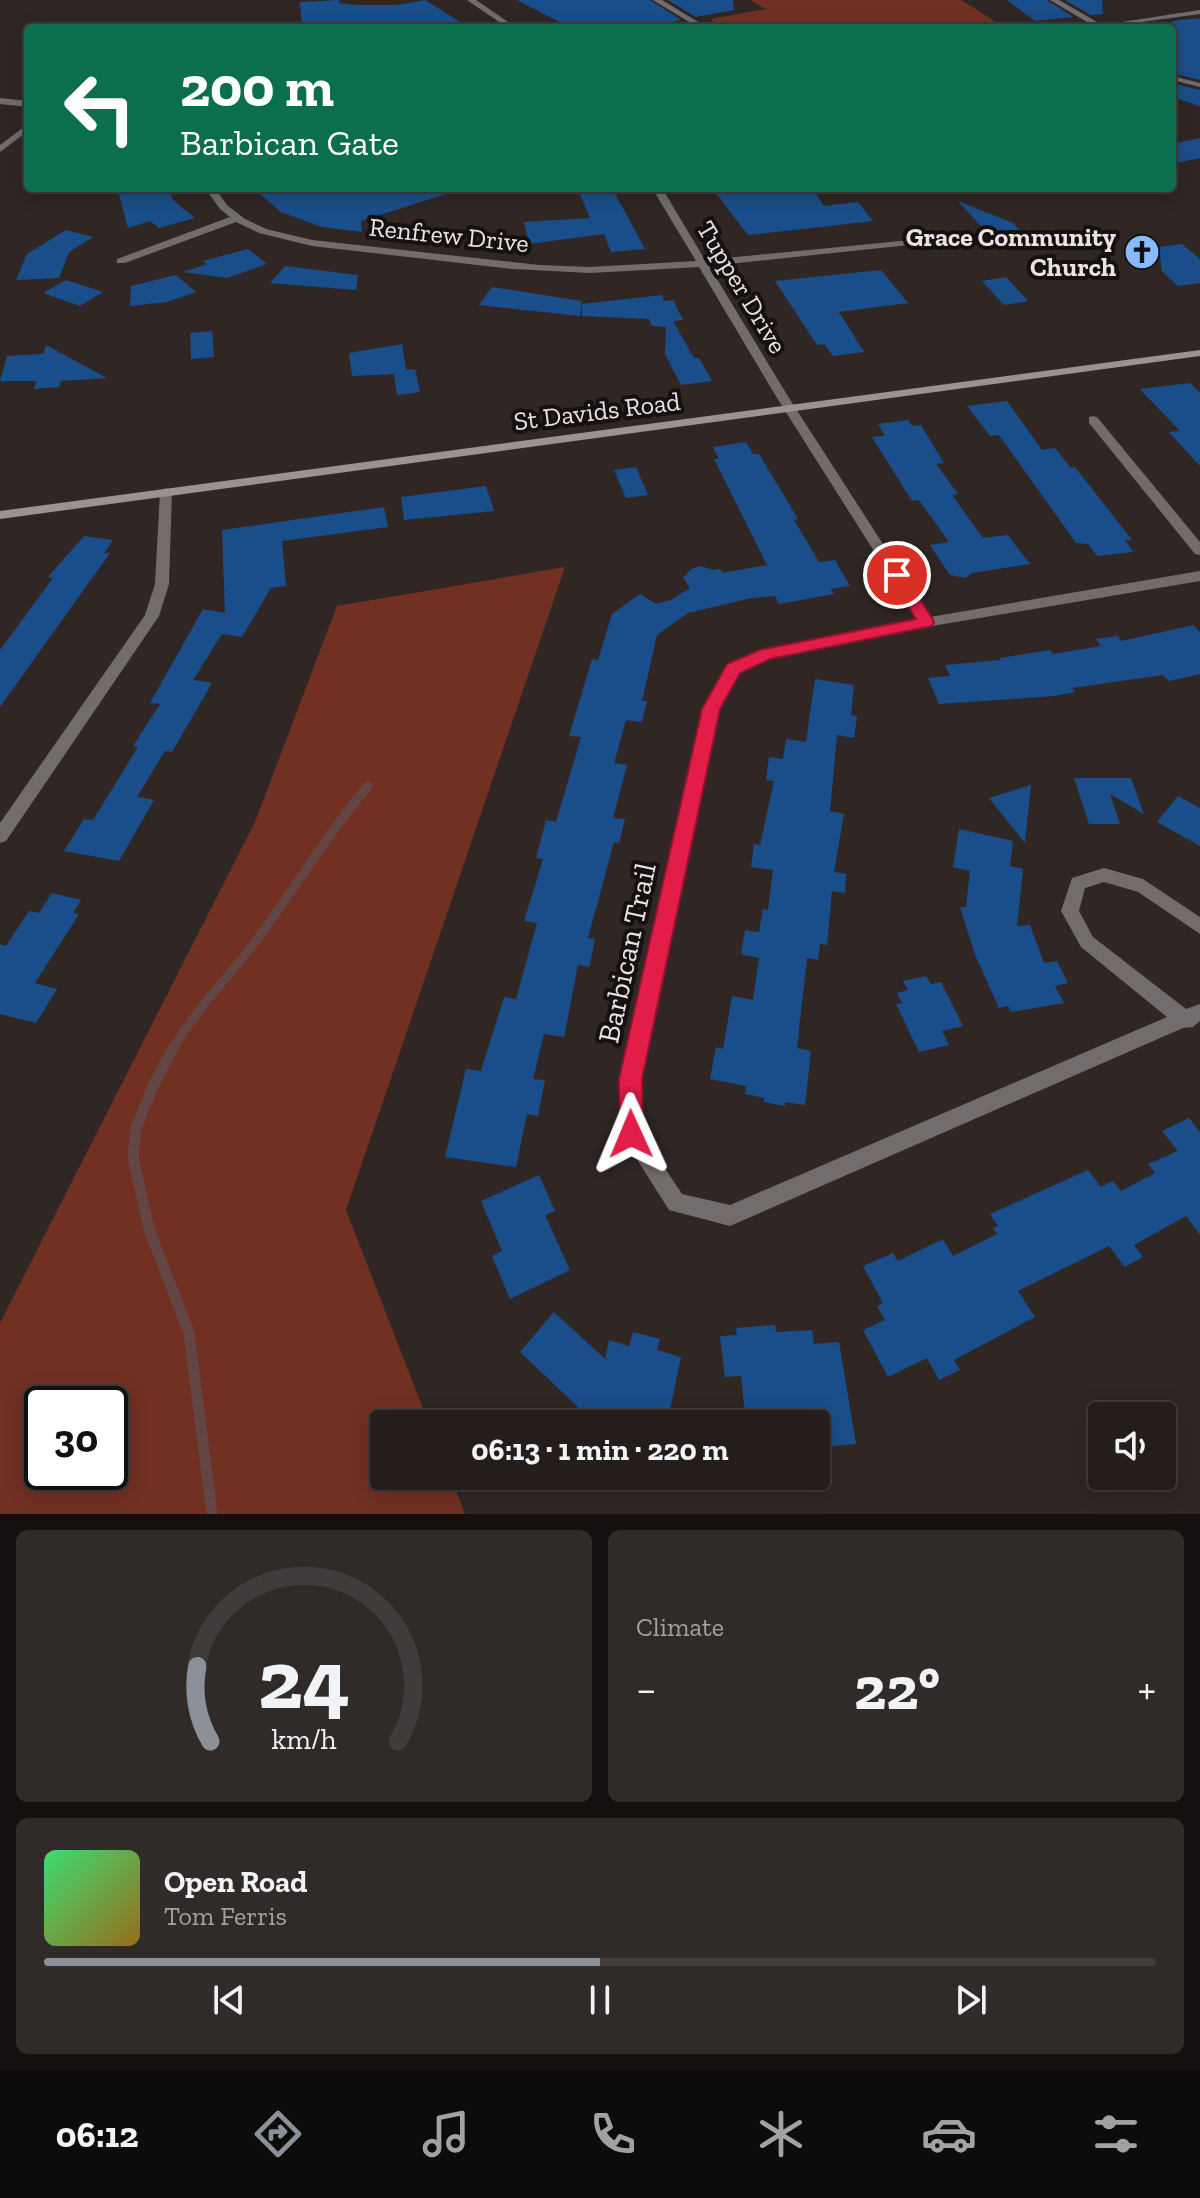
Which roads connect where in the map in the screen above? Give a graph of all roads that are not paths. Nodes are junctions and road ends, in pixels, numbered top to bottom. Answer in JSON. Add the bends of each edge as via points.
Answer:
{"nodes":[{"id":1,"x":471,"y":0,"type":"edge"},
{"id":2,"x":657,"y":0,"type":"edge"},
{"id":3,"x":1054,"y":0,"type":"edge"},
{"id":4,"x":1200,"y":12,"type":"edge"},
{"id":5,"x":507,"y":24,"type":"edge"},
{"id":6,"x":697,"y":24,"type":"edge"},
{"id":7,"x":1097,"y":24,"type":"edge"},
{"id":8,"x":1122,"y":24,"type":"edge"},
{"id":9,"x":1176,"y":79,"type":"edge"},
{"id":10,"x":1200,"y":85,"type":"edge"},
{"id":11,"x":0,"y":101,"type":"edge"},
{"id":12,"x":24,"y":104,"type":"edge"},
{"id":13,"x":24,"y":130,"type":"edge"},
{"id":14,"x":0,"y":149,"type":"edge"},
{"id":15,"x":213,"y":192,"type":"edge"},
{"id":16,"x":659,"y":192,"type":"edge"},
{"id":17,"x":234,"y":219,"type":"junction"},
{"id":18,"x":928,"y":240,"type":"dead end"},
{"id":19,"x":121,"y":261,"type":"dead end"},
{"id":20,"x":702,"y":264,"type":"junction"},
{"id":21,"x":1200,"y":353,"type":"edge"},
{"id":22,"x":791,"y":410,"type":"junction"},
{"id":23,"x":1093,"y":420,"type":"dead end"},
{"id":24,"x":166,"y":492,"type":"junction"},
{"id":25,"x":0,"y":515,"type":"edge"},
{"id":26,"x":1200,"y":551,"type":"edge"},
{"id":27,"x":1200,"y":576,"type":"edge"},
{"id":28,"x":926,"y":622,"type":"junction"},
{"id":29,"x":0,"y":836,"type":"edge"},
{"id":30,"x":1200,"y":927,"type":"edge"},
{"id":31,"x":1193,"y":1016,"type":"edge"}],
"edges":[{"from":1,"to":5,"type":"street"},
{"from":2,"to":6,"type":"street"},
{"from":3,"to":7,"type":"street"},
{"from":4,"to":8,"type":"street"},
{"from":9,"to":10,"type":"street"},
{"from":11,"to":12,"type":"street"},
{"from":13,"to":14,"type":"street"},
{"from":15,"to":17,"type":"street"},
{"from":16,"to":20,"type":"street","name":"Tupper Drive"},
{"from":17,"to":19,"type":"street"},
{"from":17,"to":20,"type":"street","name":"Renfrew Drive","via":[[259,231],[315,242],[543,268]]},
{"from":18,"to":20,"type":"street","name":"Renfrew Drive"},
{"from":20,"to":22,"type":"street","name":"Tupper Drive"},
{"from":21,"to":22,"type":"main road","name":"St Davids Road"},
{"from":22,"to":24,"type":"main road","name":"St Davids Road"},
{"from":22,"to":28,"type":"street","name":"Tupper Drive"},
{"from":23,"to":26,"type":"street"},
{"from":24,"to":25,"type":"main road","name":"St Davids Road"},
{"from":24,"to":29,"type":"street","via":[[162,584],[152,616]]},
{"from":27,"to":28,"type":"street","name":"Barbican Trail"},
{"from":28,"to":31,"type":"street","name":"Barbican Trail","via":[[766,654],[733,669],[711,709],[630,1079],[631,1134],[676,1203],[730,1216]]},
{"from":30,"to":31,"type":"street","via":[[1143,886],[1104,875],[1078,883],[1070,911],[1087,942]]}]}
